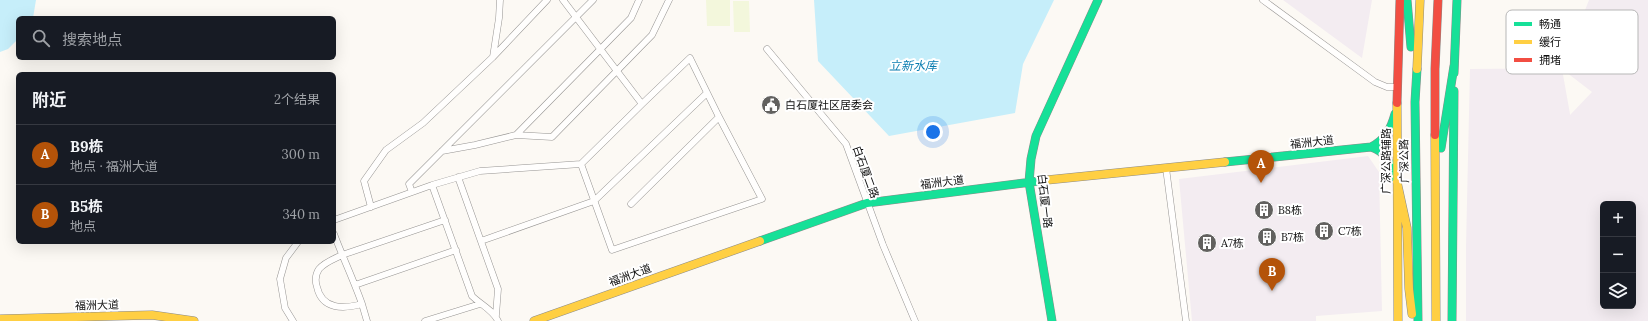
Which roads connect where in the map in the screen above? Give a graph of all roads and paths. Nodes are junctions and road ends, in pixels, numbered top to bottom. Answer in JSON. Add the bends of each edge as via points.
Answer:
{"nodes":[{"id":1,"x":500,"y":0,"type":"edge"},
{"id":2,"x":547,"y":0,"type":"edge"},
{"id":3,"x":563,"y":0,"type":"edge"},
{"id":4,"x":592,"y":0,"type":"edge"},
{"id":5,"x":639,"y":0,"type":"edge"},
{"id":6,"x":669,"y":0,"type":"edge"},
{"id":7,"x":1098,"y":0,"type":"edge"},
{"id":8,"x":1263,"y":0,"type":"edge"},
{"id":9,"x":1400,"y":0,"type":"edge"},
{"id":10,"x":1407,"y":0,"type":"edge"},
{"id":11,"x":1420,"y":0,"type":"edge"},
{"id":12,"x":1438,"y":0,"type":"edge"},
{"id":13,"x":1457,"y":0,"type":"edge"},
{"id":14,"x":576,"y":17,"type":"junction"},
{"id":15,"x":767,"y":49,"type":"dead end"},
{"id":16,"x":601,"y":50,"type":"junction"},
{"id":17,"x":493,"y":57,"type":"junction"},
{"id":18,"x":1454,"y":66,"type":"junction"},
{"id":19,"x":617,"y":72,"type":"junction"},
{"id":20,"x":1397,"y":87,"type":"junction"},
{"id":21,"x":707,"y":93,"type":"junction"},
{"id":22,"x":1415,"y":102,"type":"junction"},
{"id":23,"x":642,"y":104,"type":"junction"},
{"id":24,"x":1397,"y":106,"type":"junction"},
{"id":25,"x":719,"y":118,"type":"junction"},
{"id":26,"x":516,"y":135,"type":"junction"},
{"id":27,"x":1371,"y":147,"type":"junction"},
{"id":28,"x":442,"y":151,"type":"junction"},
{"id":29,"x":581,"y":164,"type":"junction"},
{"id":30,"x":1166,"y":168,"type":"junction"},
{"id":31,"x":458,"y":177,"type":"junction"},
{"id":32,"x":1437,"y":180,"type":"junction"},
{"id":33,"x":1029,"y":182,"type":"junction"},
{"id":34,"x":1397,"y":182,"type":"junction"},
{"id":35,"x":432,"y":185,"type":"junction"},
{"id":36,"x":412,"y":192,"type":"junction"},
{"id":37,"x":594,"y":201,"type":"junction"},
{"id":38,"x":867,"y":203,"type":"junction"},
{"id":39,"x":631,"y":204,"type":"dead end"},
{"id":40,"x":371,"y":207,"type":"junction"},
{"id":41,"x":336,"y":219,"type":"edge"},
{"id":42,"x":445,"y":220,"type":"junction"},
{"id":43,"x":336,"y":239,"type":"edge"},
{"id":44,"x":481,"y":241,"type":"junction"},
{"id":45,"x":296,"y":244,"type":"edge"},
{"id":46,"x":456,"y":250,"type":"junction"},
{"id":47,"x":342,"y":255,"type":"junction"},
{"id":48,"x":355,"y":285,"type":"junction"},
{"id":49,"x":362,"y":304,"type":"junction"},
{"id":50,"x":480,"y":304,"type":"junction"},
{"id":51,"x":497,"y":318,"type":"edge"},
{"id":52,"x":0,"y":319,"type":"edge"},
{"id":53,"x":194,"y":321,"type":"edge"},
{"id":54,"x":293,"y":321,"type":"edge"},
{"id":55,"x":366,"y":321,"type":"edge"},
{"id":56,"x":425,"y":321,"type":"edge"},
{"id":57,"x":534,"y":321,"type":"edge"},
{"id":58,"x":915,"y":321,"type":"edge"},
{"id":59,"x":1052,"y":321,"type":"edge"},
{"id":60,"x":1186,"y":321,"type":"edge"},
{"id":61,"x":1398,"y":321,"type":"edge"},
{"id":62,"x":1414,"y":321,"type":"edge"},
{"id":63,"x":1418,"y":321,"type":"edge"},
{"id":64,"x":1436,"y":321,"type":"edge"},
{"id":65,"x":1452,"y":321,"type":"edge"}],
"edges":[{"from":1,"to":17,"type":"street"},
{"from":2,"to":17,"type":"street"},
{"from":3,"to":14,"type":"street"},
{"from":4,"to":14,"type":"street"},
{"from":5,"to":16,"type":"street","via":[[631,18]]},
{"from":6,"to":19,"type":"street","via":[[652,35]]},
{"from":7,"to":33,"type":"main road","name":"白石厦一路","via":[[1036,136],[1030,159]]},
{"from":8,"to":20,"type":"street","via":[[1375,82]]},
{"from":9,"to":20,"type":"main road","name":"广深公路辅路"},
{"from":10,"to":22,"type":"main road"},
{"from":11,"to":22,"type":"main road","name":"广深公路"},
{"from":12,"to":32,"type":"main road","via":[[1435,69]]},
{"from":13,"to":18,"type":"main road"},
{"from":14,"to":16,"type":"street"},
{"from":14,"to":28,"type":"street"},
{"from":15,"to":38,"type":"street","name":"白石厦二路","via":[[846,144]]},
{"from":16,"to":19,"type":"street"},
{"from":16,"to":26,"type":"street"},
{"from":17,"to":40,"type":"street","via":[[423,123],[386,150],[364,180]]},
{"from":18,"to":32,"type":"main road"},
{"from":18,"to":65,"type":"main road"},
{"from":19,"to":23,"type":"street"},
{"from":19,"to":26,"type":"street","via":[[552,136]]},
{"from":20,"to":24,"type":"main road","name":"广深公路辅路"},
{"from":21,"to":23,"type":"street","via":[[690,58]]},
{"from":21,"to":25,"type":"street"},
{"from":21,"to":37,"type":"street"},
{"from":22,"to":63,"type":"main road","name":"广深公路"},
{"from":23,"to":29,"type":"street"},
{"from":24,"to":27,"type":"main road","via":[[1390,131],[1381,142]]},
{"from":24,"to":34,"type":"main road","name":"广深公路辅路"},
{"from":25,"to":37,"type":"street","via":[[762,199],[612,250]]},
{"from":25,"to":39,"type":"street"},
{"from":26,"to":28,"type":"street"},
{"from":27,"to":30,"type":"main road","name":"福洲大道"},
{"from":27,"to":34,"type":"main road","via":[[1377,148],[1386,156]]},
{"from":28,"to":36,"type":"street","via":[[409,184]]},
{"from":29,"to":31,"type":"street","via":[[480,171]]},
{"from":29,"to":37,"type":"street"},
{"from":30,"to":33,"type":"main road","name":"福洲大道"},
{"from":30,"to":60,"type":"street"},
{"from":31,"to":35,"type":"street"},
{"from":31,"to":44,"type":"street"},
{"from":32,"to":64,"type":"main road"},
{"from":33,"to":38,"type":"main road","name":"福洲大道"},
{"from":33,"to":59,"type":"main road","name":"白石厦一路"},
{"from":34,"to":61,"type":"main road","name":"广深公路辅路"},
{"from":34,"to":62,"type":"main road","via":[[1407,228],[1409,289]]},
{"from":35,"to":36,"type":"street"},
{"from":35,"to":42,"type":"street"},
{"from":36,"to":40,"type":"street"},
{"from":37,"to":44,"type":"street"},
{"from":38,"to":57,"type":"main road","name":"福洲大道"},
{"from":38,"to":58,"type":"street","name":"白石厦二路"},
{"from":40,"to":41,"type":"street"},
{"from":42,"to":46,"type":"street"},
{"from":42,"to":47,"type":"street"},
{"from":43,"to":47,"type":"street"},
{"from":44,"to":51,"type":"street","via":[[498,289]]},
{"from":45,"to":54,"type":"street","via":[[286,258],[280,279],[285,308]]},
{"from":46,"to":48,"type":"street"},
{"from":46,"to":50,"type":"street","via":[[472,296]]},
{"from":47,"to":48,"type":"street"},
{"from":47,"to":49,"type":"street","via":[[327,262],[318,270],[315,279],[317,289],[322,299],[332,305],[347,308]]},
{"from":48,"to":49,"type":"street"},
{"from":49,"to":55,"type":"street"},
{"from":50,"to":51,"type":"street"},
{"from":50,"to":56,"type":"street"},
{"from":52,"to":53,"type":"main road","name":"福洲大道","via":[[152,315]]}]}
